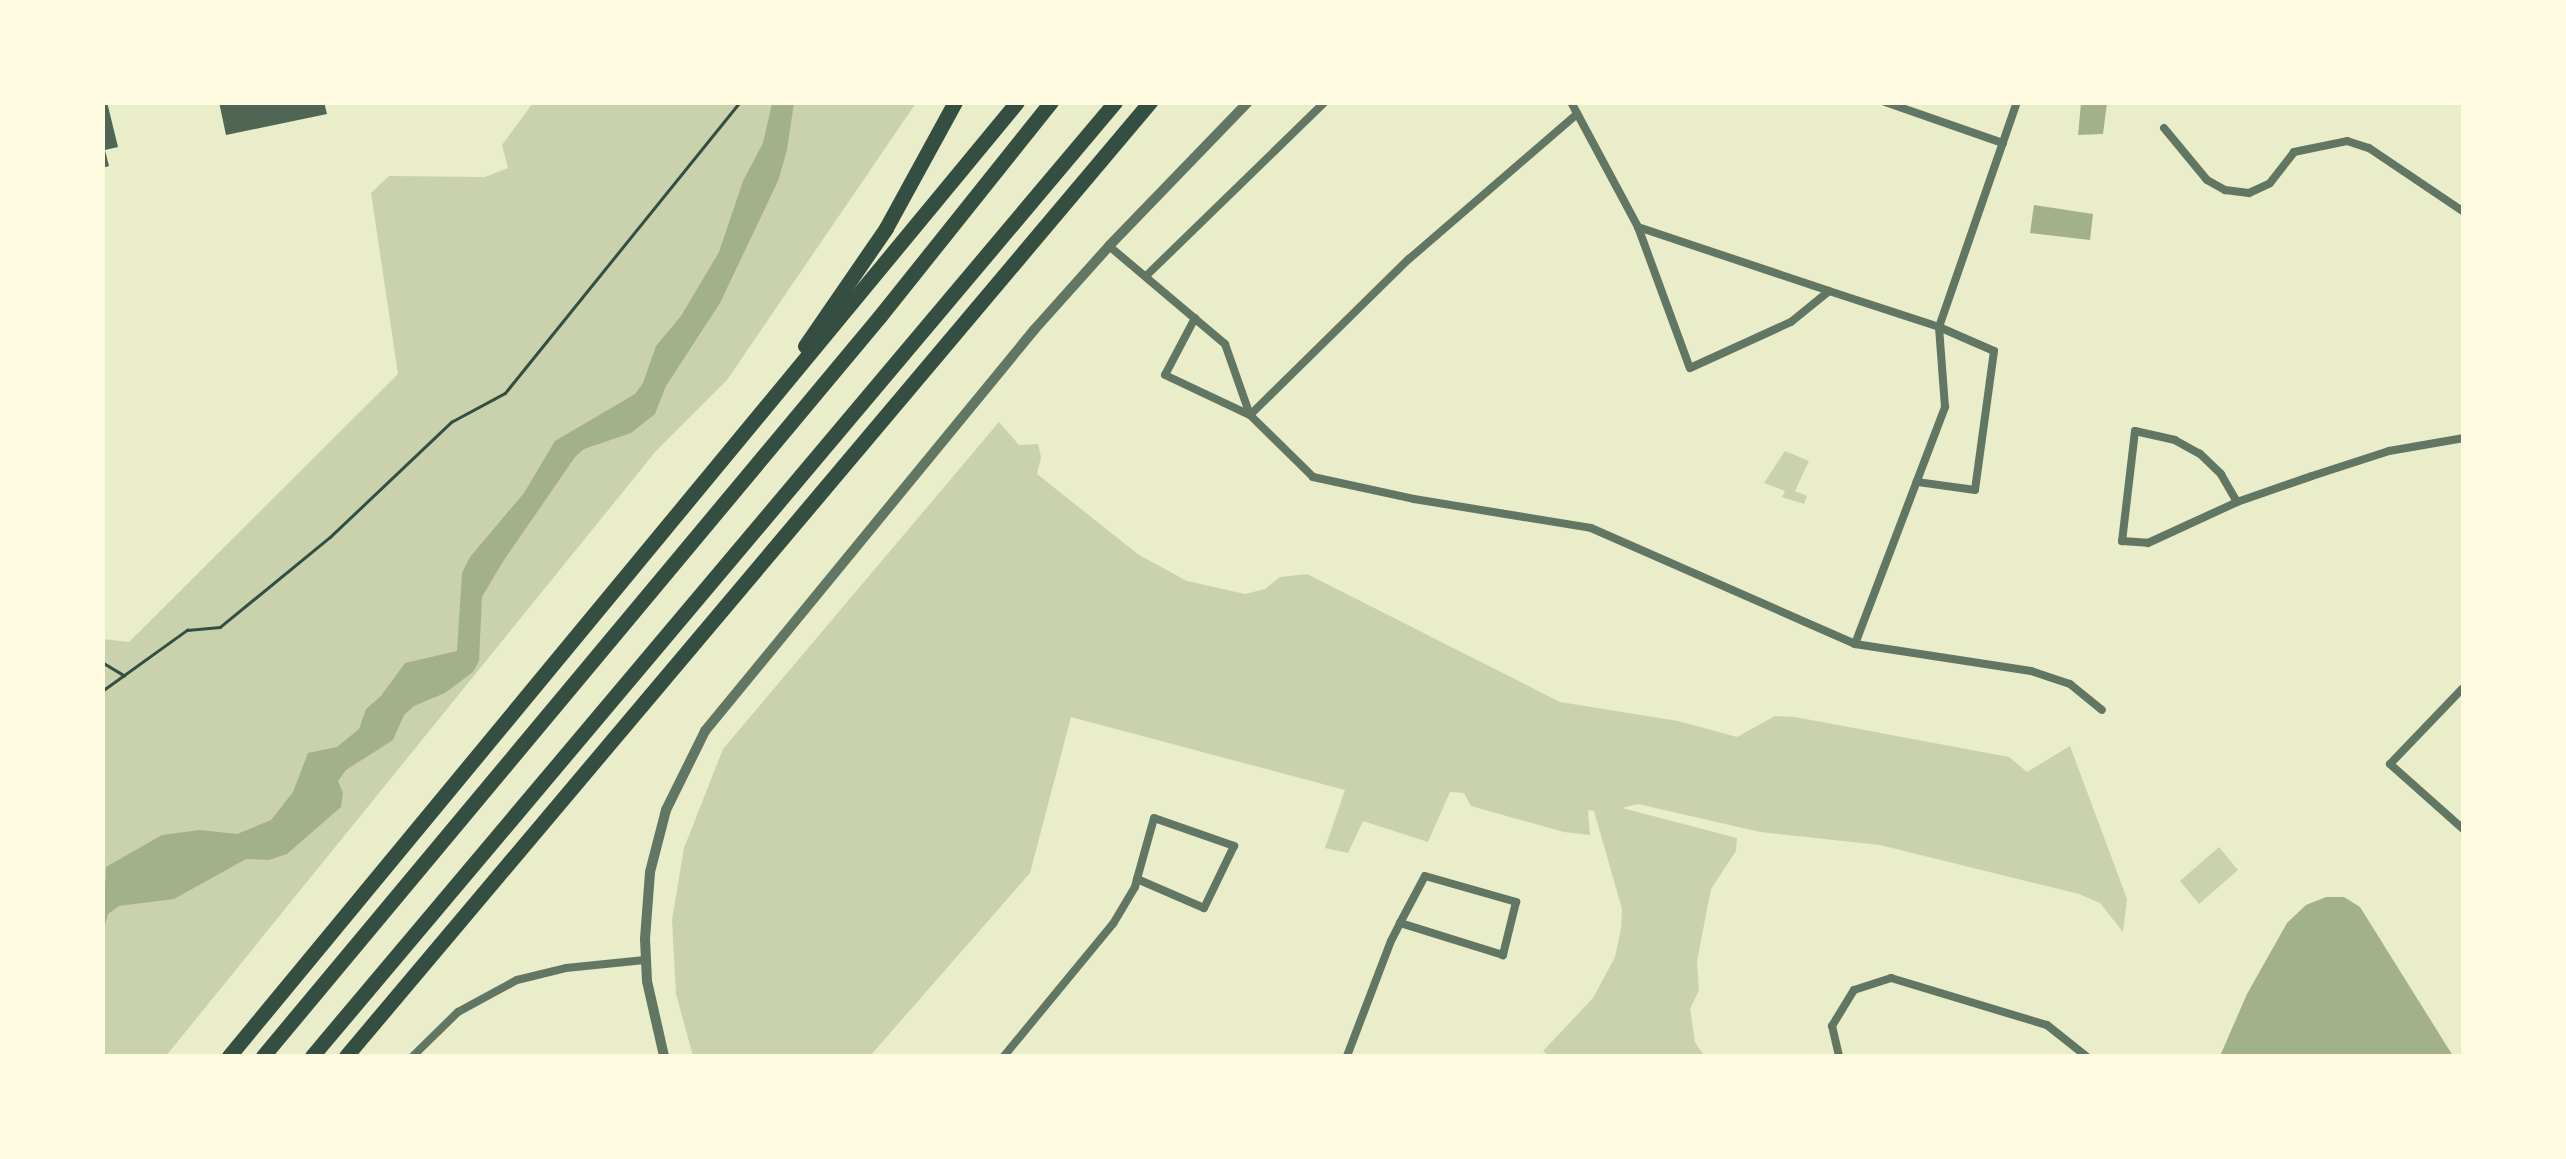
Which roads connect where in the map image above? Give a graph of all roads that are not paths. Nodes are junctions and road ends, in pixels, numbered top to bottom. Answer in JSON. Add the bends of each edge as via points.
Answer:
{"nodes":[{"id":1,"x":955,"y":102,"type":"edge"},
{"id":2,"x":1016,"y":102,"type":"edge"},
{"id":3,"x":1051,"y":102,"type":"edge"},
{"id":4,"x":1115,"y":102,"type":"edge"},
{"id":5,"x":1150,"y":102,"type":"edge"},
{"id":6,"x":1248,"y":102,"type":"edge"},
{"id":7,"x":1324,"y":102,"type":"edge"},
{"id":8,"x":1571,"y":102,"type":"edge"},
{"id":9,"x":1886,"y":102,"type":"edge"},
{"id":10,"x":2018,"y":102,"type":"edge"},
{"id":11,"x":1577,"y":114,"type":"junction"},
{"id":12,"x":2164,"y":128,"type":"dead end"},
{"id":13,"x":2003,"y":143,"type":"junction"},
{"id":14,"x":2464,"y":212,"type":"edge"},
{"id":15,"x":1638,"y":227,"type":"junction"},
{"id":16,"x":1108,"y":246,"type":"junction"},
{"id":17,"x":1146,"y":276,"type":"junction"},
{"id":18,"x":1828,"y":291,"type":"junction"},
{"id":19,"x":1195,"y":318,"type":"junction"},
{"id":20,"x":1939,"y":327,"type":"junction"},
{"id":21,"x":1250,"y":415,"type":"junction"},
{"id":22,"x":2464,"y":438,"type":"edge"},
{"id":23,"x":730,"y":452,"type":"junction"},
{"id":24,"x":1917,"y":482,"type":"junction"},
{"id":25,"x":2237,"y":502,"type":"junction"},
{"id":26,"x":1855,"y":644,"type":"junction"},
{"id":27,"x":2462,"y":689,"type":"edge"},
{"id":28,"x":2102,"y":710,"type":"dead end"},
{"id":29,"x":2464,"y":830,"type":"edge"},
{"id":30,"x":1137,"y":879,"type":"junction"},
{"id":31,"x":1400,"y":924,"type":"junction"},
{"id":32,"x":645,"y":960,"type":"junction"},
{"id":33,"x":1007,"y":1052,"type":"edge"},
{"id":34,"x":229,"y":1056,"type":"edge"},
{"id":35,"x":263,"y":1056,"type":"edge"},
{"id":36,"x":312,"y":1056,"type":"edge"},
{"id":37,"x":346,"y":1056,"type":"edge"},
{"id":38,"x":413,"y":1056,"type":"edge"},
{"id":39,"x":664,"y":1056,"type":"edge"},
{"id":40,"x":1021,"y":1056,"type":"edge"},
{"id":41,"x":1347,"y":1056,"type":"edge"},
{"id":42,"x":1839,"y":1056,"type":"edge"},
{"id":43,"x":2086,"y":1056,"type":"edge"}],
"edges":[{"from":1,"to":23,"type":"highway","via":[[886,228]]},
{"from":2,"to":23,"type":"highway"},
{"from":3,"to":35,"type":"highway","via":[[856,346]]},
{"from":4,"to":36,"type":"highway"},
{"from":5,"to":37,"type":"highway"},
{"from":6,"to":16,"type":"street"},
{"from":7,"to":17,"type":"street"},
{"from":8,"to":11,"type":"street"},
{"from":9,"to":13,"type":"street"},
{"from":10,"to":13,"type":"street"},
{"from":11,"to":15,"type":"street"},
{"from":11,"to":21,"type":"street","via":[[1409,259]]},
{"from":12,"to":14,"type":"street","via":[[2207,180],[2226,190],[2250,192],[2282,171],[2294,152],[2347,141],[2369,148]]},
{"from":13,"to":20,"type":"street"},
{"from":15,"to":18,"type":"street"},
{"from":15,"to":18,"type":"street","via":[[1690,368],[1791,322]]},
{"from":16,"to":17,"type":"street"},
{"from":16,"to":32,"type":"street","via":[[705,730],[657,838]]},
{"from":17,"to":19,"type":"street"},
{"from":18,"to":20,"type":"street"},
{"from":19,"to":21,"type":"street","via":[[1225,344]]},
{"from":19,"to":21,"type":"street","via":[[1164,374]]},
{"from":20,"to":24,"type":"street","via":[[1946,407]]},
{"from":20,"to":24,"type":"street","via":[[1994,351],[1978,473],[1975,490]]},
{"from":21,"to":26,"type":"street","via":[[1313,477],[1592,528]]},
{"from":22,"to":25,"type":"street","via":[[2389,451]]},
{"from":23,"to":34,"type":"highway"},
{"from":24,"to":26,"type":"street"},
{"from":25,"to":25,"type":"street","via":[[2200,454],[2136,431],[2122,541],[2148,543]]},
{"from":26,"to":28,"type":"street","via":[[2031,672],[2070,684]]},
{"from":27,"to":29,"type":"street","via":[[2390,764]]},
{"from":30,"to":30,"type":"street","via":[[1154,818],[1234,846],[1204,908]]},
{"from":30,"to":33,"type":"street","via":[[1113,924]]},
{"from":31,"to":31,"type":"street","via":[[1425,876],[1516,902],[1503,955]]},
{"from":31,"to":41,"type":"street"},
{"from":32,"to":38,"type":"street","via":[[517,980],[458,1012]]},
{"from":32,"to":39,"type":"street"},
{"from":33,"to":40,"type":"street"},
{"from":42,"to":43,"type":"street","via":[[1832,1026],[1854,990],[1891,978],[2047,1025]]}]}
